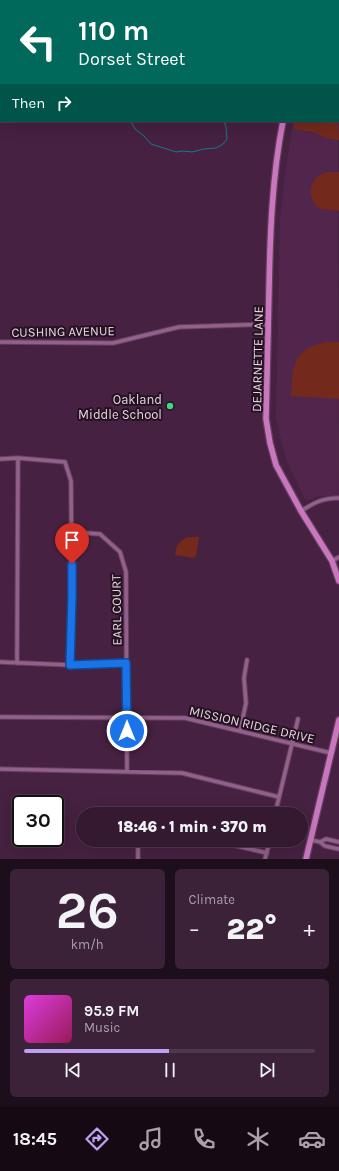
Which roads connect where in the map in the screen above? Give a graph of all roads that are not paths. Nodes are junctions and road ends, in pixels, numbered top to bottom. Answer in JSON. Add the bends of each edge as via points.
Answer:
{"nodes":[{"id":1,"x":283,"y":122,"type":"edge"},
{"id":2,"x":268,"y":324,"type":"junction"},
{"id":3,"x":0,"y":342,"type":"edge"},
{"id":4,"x":18,"y":458,"type":"junction"},
{"id":5,"x":0,"y":459,"type":"edge"},
{"id":6,"x":339,"y":498,"type":"edge"},
{"id":7,"x":301,"y":511,"type":"junction"},
{"id":8,"x":71,"y":532,"type":"junction"},
{"id":9,"x":339,"y":557,"type":"edge"},
{"id":10,"x":332,"y":561,"type":"junction"},
{"id":11,"x":339,"y":581,"type":"edge"},
{"id":12,"x":248,"y":660,"type":"dead end"},
{"id":13,"x":0,"y":662,"type":"edge"},
{"id":14,"x":17,"y":662,"type":"junction"},
{"id":15,"x":126,"y":663,"type":"junction"},
{"id":16,"x":70,"y":665,"type":"junction"},
{"id":17,"x":0,"y":717,"type":"edge"},
{"id":18,"x":127,"y":717,"type":"junction"},
{"id":19,"x":298,"y":720,"type":"dead end"},
{"id":20,"x":339,"y":720,"type":"edge"},
{"id":21,"x":240,"y":731,"type":"junction"},
{"id":22,"x":292,"y":743,"type":"junction"},
{"id":23,"x":332,"y":753,"type":"junction"},
{"id":24,"x":0,"y":769,"type":"edge"},
{"id":25,"x":127,"y":772,"type":"junction"},
{"id":26,"x":279,"y":797,"type":"junction"},
{"id":27,"x":277,"y":807,"type":"edge"},
{"id":28,"x":311,"y":840,"type":"junction"},
{"id":29,"x":320,"y":842,"type":"junction"},
{"id":30,"x":339,"y":842,"type":"edge"},
{"id":31,"x":138,"y":847,"type":"edge"},
{"id":32,"x":242,"y":847,"type":"edge"},
{"id":33,"x":268,"y":847,"type":"edge"},
{"id":34,"x":339,"y":849,"type":"edge"},
{"id":35,"x":267,"y":853,"type":"junction"},
{"id":36,"x":138,"y":859,"type":"edge"},
{"id":37,"x":265,"y":859,"type":"edge"},
{"id":38,"x":306,"y":859,"type":"edge"}],
"edges":[{"from":1,"to":2,"type":"main road","name":"DEJARNETTE LANE","via":[[272,196]]},
{"from":2,"to":3,"type":"street","name":"CUSHING AVENUE","via":[[179,326],[113,343]]},
{"from":2,"to":7,"type":"main road","name":"DEJARNETTE LANE","via":[[266,419],[270,442],[276,465]]},
{"from":4,"to":5,"type":"street"},
{"from":4,"to":8,"type":"street","via":[[65,462],[71,481]]},
{"from":4,"to":14,"type":"street"},
{"from":6,"to":7,"type":"street","via":[[317,501]]},
{"from":7,"to":10,"type":"main road","name":"DEJARNETTE LANE"},
{"from":8,"to":15,"type":"street","name":"EARL COURT","via":[[100,534],[120,552],[126,572]]},
{"from":8,"to":16,"type":"street"},
{"from":9,"to":10,"type":"street"},
{"from":10,"to":11,"type":"main road","name":"DEJARNETTE LANE"},
{"from":12,"to":21,"type":"street","via":[[244,678],[246,703]]},
{"from":13,"to":14,"type":"street"},
{"from":14,"to":16,"type":"street"},
{"from":15,"to":16,"type":"street"},
{"from":15,"to":18,"type":"street","name":"EARL COURT"},
{"from":17,"to":18,"type":"street","name":"MISSION RIDGE DRIVE"},
{"from":18,"to":21,"type":"street","name":"MISSION RIDGE DRIVE","via":[[185,718]]},
{"from":18,"to":25,"type":"street","name":"EARL COURT"},
{"from":19,"to":22,"type":"street"},
{"from":20,"to":23,"type":"main road"},
{"from":21,"to":22,"type":"street","name":"MISSION RIDGE DRIVE"},
{"from":22,"to":23,"type":"street","name":"MISSION RIDGE DRIVE"},
{"from":22,"to":26,"type":"street"},
{"from":23,"to":28,"type":"main road"},
{"from":24,"to":25,"type":"street"},
{"from":25,"to":26,"type":"street","via":[[182,773]]},
{"from":26,"to":27,"type":"street"},
{"from":28,"to":29,"type":"street"},
{"from":28,"to":38,"type":"main road"},
{"from":29,"to":30,"type":"street","via":[[326,839]]},
{"from":29,"to":34,"type":"street","via":[[325,846]]},
{"from":31,"to":36,"type":"street"},
{"from":32,"to":35,"type":"street"},
{"from":33,"to":35,"type":"street"},
{"from":35,"to":37,"type":"street"}]}
